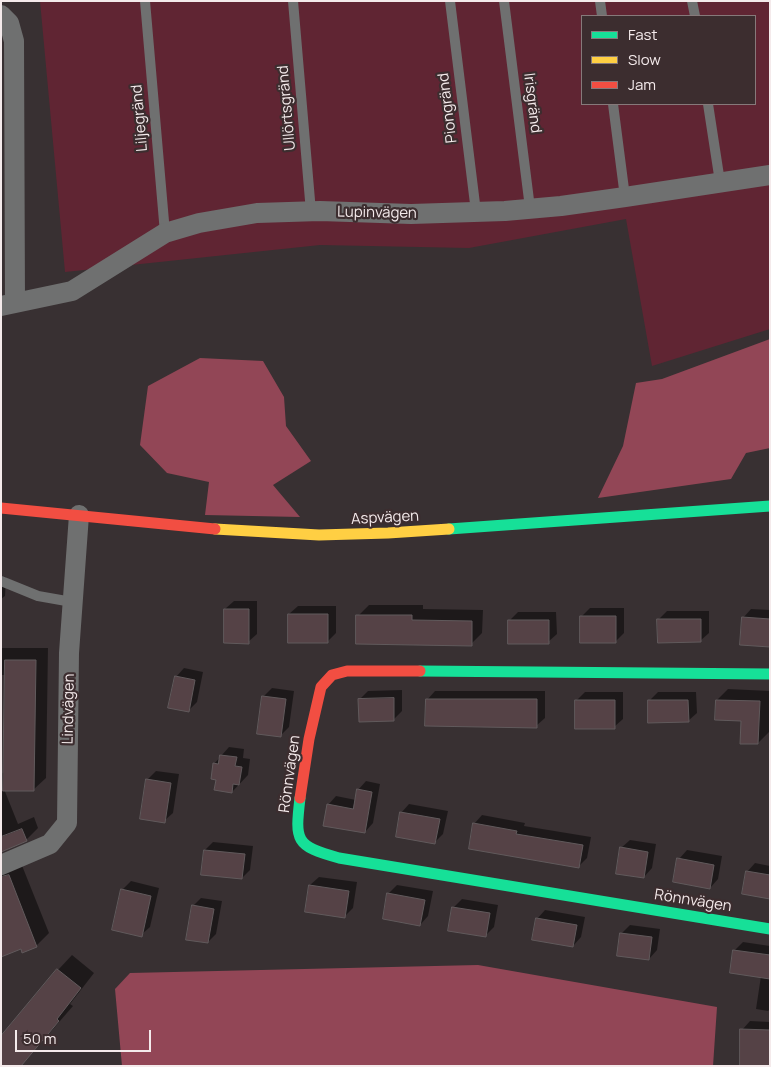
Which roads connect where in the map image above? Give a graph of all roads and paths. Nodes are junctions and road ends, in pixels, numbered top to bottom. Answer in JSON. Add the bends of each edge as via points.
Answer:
{"nodes":[{"id":1,"x":146,"y":1,"type":"edge"},
{"id":2,"x":293,"y":1,"type":"edge"},
{"id":3,"x":450,"y":1,"type":"edge"},
{"id":4,"x":504,"y":1,"type":"edge"},
{"id":5,"x":600,"y":1,"type":"edge"},
{"id":6,"x":692,"y":1,"type":"edge"},
{"id":7,"x":1,"y":15,"type":"edge"},
{"id":8,"x":602,"y":15,"type":"edge"},
{"id":9,"x":695,"y":15,"type":"edge"},
{"id":10,"x":613,"y":105,"type":"edge"},
{"id":11,"x":708,"y":105,"type":"edge"},
{"id":12,"x":770,"y":175,"type":"edge"},
{"id":13,"x":720,"y":182,"type":"junction"},
{"id":14,"x":625,"y":197,"type":"junction"},
{"id":15,"x":530,"y":208,"type":"junction"},
{"id":16,"x":311,"y":212,"type":"junction"},
{"id":17,"x":476,"y":212,"type":"junction"},
{"id":18,"x":165,"y":233,"type":"junction"},
{"id":19,"x":8,"y":304,"type":"edge"},
{"id":20,"x":770,"y":506,"type":"edge"},
{"id":21,"x":1,"y":508,"type":"edge"},
{"id":22,"x":79,"y":515,"type":"junction"},
{"id":23,"x":1,"y":581,"type":"edge"},
{"id":24,"x":72,"y":602,"type":"junction"},
{"id":25,"x":770,"y":674,"type":"edge"},
{"id":26,"x":1,"y":865,"type":"edge"},
{"id":27,"x":770,"y":929,"type":"edge"}],
"edges":[{"from":1,"to":18,"type":"lane","name":"Liljegränd"},
{"from":2,"to":16,"type":"lane","name":"Ullörtsgränd"},
{"from":3,"to":17,"type":"lane","name":"Piongränd"},
{"from":4,"to":15,"type":"lane","name":"Irisgränd"},
{"from":5,"to":8,"type":"lane"},
{"from":6,"to":9,"type":"lane"},
{"from":7,"to":19,"type":"street","via":[[9,23],[14,41]]},
{"from":10,"to":14,"type":"lane"},
{"from":11,"to":13,"type":"lane"},
{"from":12,"to":13,"type":"street","name":"Lupinvägen"},
{"from":13,"to":14,"type":"street","name":"Lupinvägen"},
{"from":14,"to":15,"type":"street","name":"Lupinvägen"},
{"from":15,"to":17,"type":"street","name":"Lupinvägen"},
{"from":16,"to":17,"type":"street","name":"Lupinvägen"},
{"from":16,"to":18,"type":"street","name":"Lupinvägen","via":[[257,213],[199,223]]},
{"from":18,"to":19,"type":"street","name":"Lupinvägen","via":[[72,291]]},
{"from":20,"to":22,"type":"street","name":"Aspvägen","via":[[388,534],[319,535],[171,526]]},
{"from":21,"to":22,"type":"street","name":"Aspvägen"},
{"from":22,"to":24,"type":"street","name":"Lindvägen"},
{"from":23,"to":24,"type":"lane","via":[[38,596]]},
{"from":24,"to":26,"type":"street","name":"Lindvägen","via":[[67,823],[50,844]]},
{"from":25,"to":27,"type":"street","name":"Rönnvägen","via":[[368,670],[334,674],[321,687],[313,718],[297,830],[308,849],[339,858]]}]}
